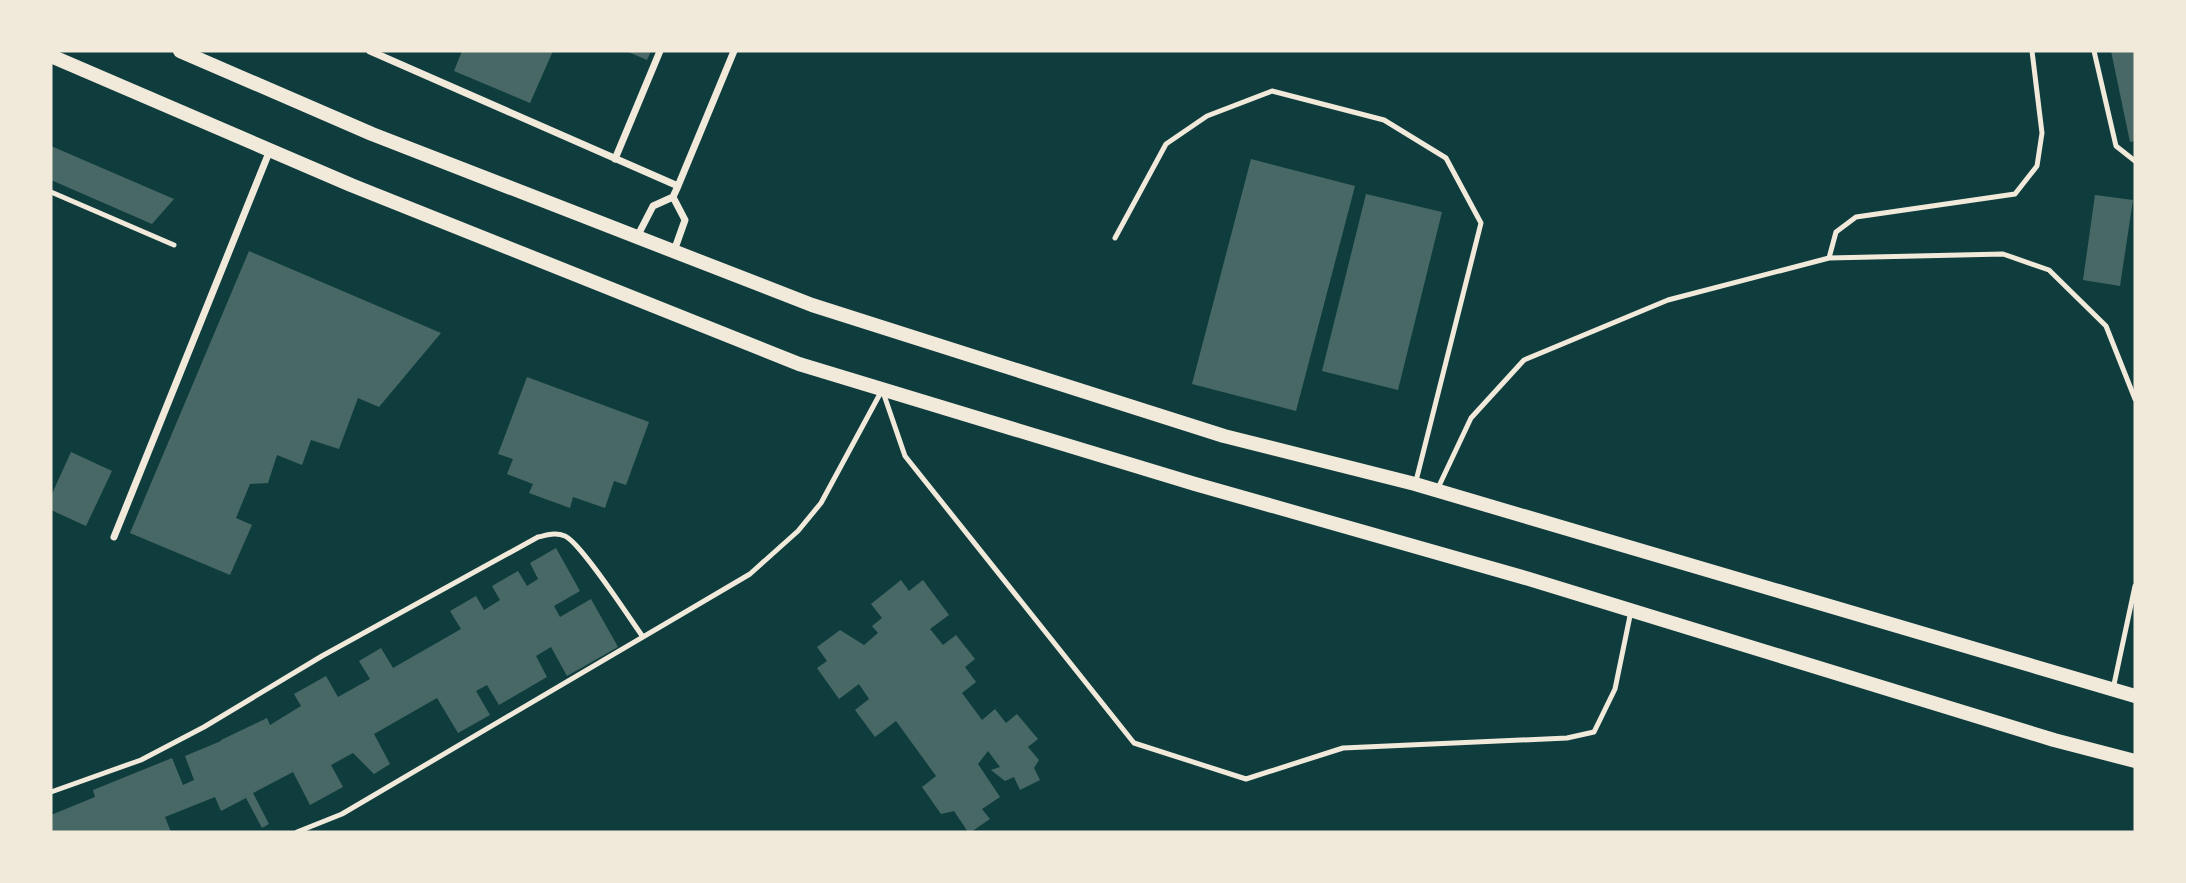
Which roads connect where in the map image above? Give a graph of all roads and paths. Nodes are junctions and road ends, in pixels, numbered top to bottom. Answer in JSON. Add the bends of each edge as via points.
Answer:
{"nodes":[{"id":1,"x":180,"y":51,"type":"edge"},
{"id":2,"x":370,"y":51,"type":"edge"},
{"id":3,"x":660,"y":51,"type":"edge"},
{"id":4,"x":734,"y":51,"type":"edge"},
{"id":5,"x":2032,"y":51,"type":"edge"},
{"id":6,"x":2094,"y":51,"type":"edge"},
{"id":7,"x":51,"y":56,"type":"edge"},
{"id":8,"x":270,"y":150,"type":"junction"},
{"id":9,"x":615,"y":159,"type":"junction"},
{"id":10,"x":2135,"y":161,"type":"edge"},
{"id":11,"x":678,"y":186,"type":"junction"},
{"id":12,"x":51,"y":192,"type":"edge"},
{"id":13,"x":673,"y":197,"type":"junction"},
{"id":14,"x":637,"y":238,"type":"junction"},
{"id":15,"x":1115,"y":238,"type":"dead end"},
{"id":16,"x":174,"y":245,"type":"dead end"},
{"id":17,"x":674,"y":252,"type":"junction"},
{"id":18,"x":1829,"y":258,"type":"junction"},
{"id":19,"x":883,"y":389,"type":"junction"},
{"id":20,"x":2135,"y":399,"type":"edge"},
{"id":21,"x":1415,"y":484,"type":"junction"},
{"id":22,"x":1436,"y":491,"type":"junction"},
{"id":23,"x":114,"y":537,"type":"dead end"},
{"id":24,"x":2135,"y":586,"type":"edge"},
{"id":25,"x":1631,"y":610,"type":"junction"},
{"id":26,"x":643,"y":637,"type":"junction"},
{"id":27,"x":2112,"y":689,"type":"junction"},
{"id":28,"x":2135,"y":696,"type":"edge"},
{"id":29,"x":2135,"y":761,"type":"edge"},
{"id":30,"x":51,"y":792,"type":"edge"},
{"id":31,"x":297,"y":832,"type":"edge"}],
"edges":[{"from":1,"to":14,"type":"main road","via":[[372,134]]},
{"from":2,"to":9,"type":"street"},
{"from":3,"to":9,"type":"street"},
{"from":4,"to":11,"type":"street"},
{"from":5,"to":18,"type":"lane","via":[[2042,133],[2037,166],[2015,194],[1856,217],[1836,232]]},
{"from":6,"to":10,"type":"lane","via":[[2116,146]]},
{"from":7,"to":8,"type":"main road"},
{"from":8,"to":19,"type":"main road","via":[[799,364]]},
{"from":8,"to":23,"type":"street"},
{"from":9,"to":11,"type":"street"},
{"from":11,"to":13,"type":"street"},
{"from":12,"to":16,"type":"lane"},
{"from":13,"to":14,"type":"street","via":[[653,205]]},
{"from":13,"to":17,"type":"street","via":[[685,220]]},
{"from":14,"to":17,"type":"main road"},
{"from":15,"to":21,"type":"lane","via":[[1166,144],[1207,116],[1272,91],[1384,120],[1446,158],[1481,223]]},
{"from":17,"to":21,"type":"main road","via":[[812,305],[1224,436]]},
{"from":18,"to":20,"type":"lane","via":[[2003,254],[2049,270],[2106,326]]},
{"from":18,"to":22,"type":"lane","via":[[1668,300],[1524,360],[1471,418]]},
{"from":19,"to":25,"type":"main road"},
{"from":19,"to":25,"type":"lane","via":[[905,456],[1134,743],[1246,779],[1343,748],[1567,738],[1594,732],[1615,690]]},
{"from":19,"to":26,"type":"lane","via":[[828,492],[798,531],[750,574]]},
{"from":21,"to":22,"type":"main road"},
{"from":22,"to":27,"type":"main road"},
{"from":24,"to":27,"type":"lane"},
{"from":25,"to":29,"type":"main road"},
{"from":26,"to":30,"type":"lane","via":[[581,550],[567,537],[553,533],[334,649],[141,760]]},
{"from":26,"to":31,"type":"lane","via":[[341,814]]},
{"from":27,"to":28,"type":"main road"}]}
